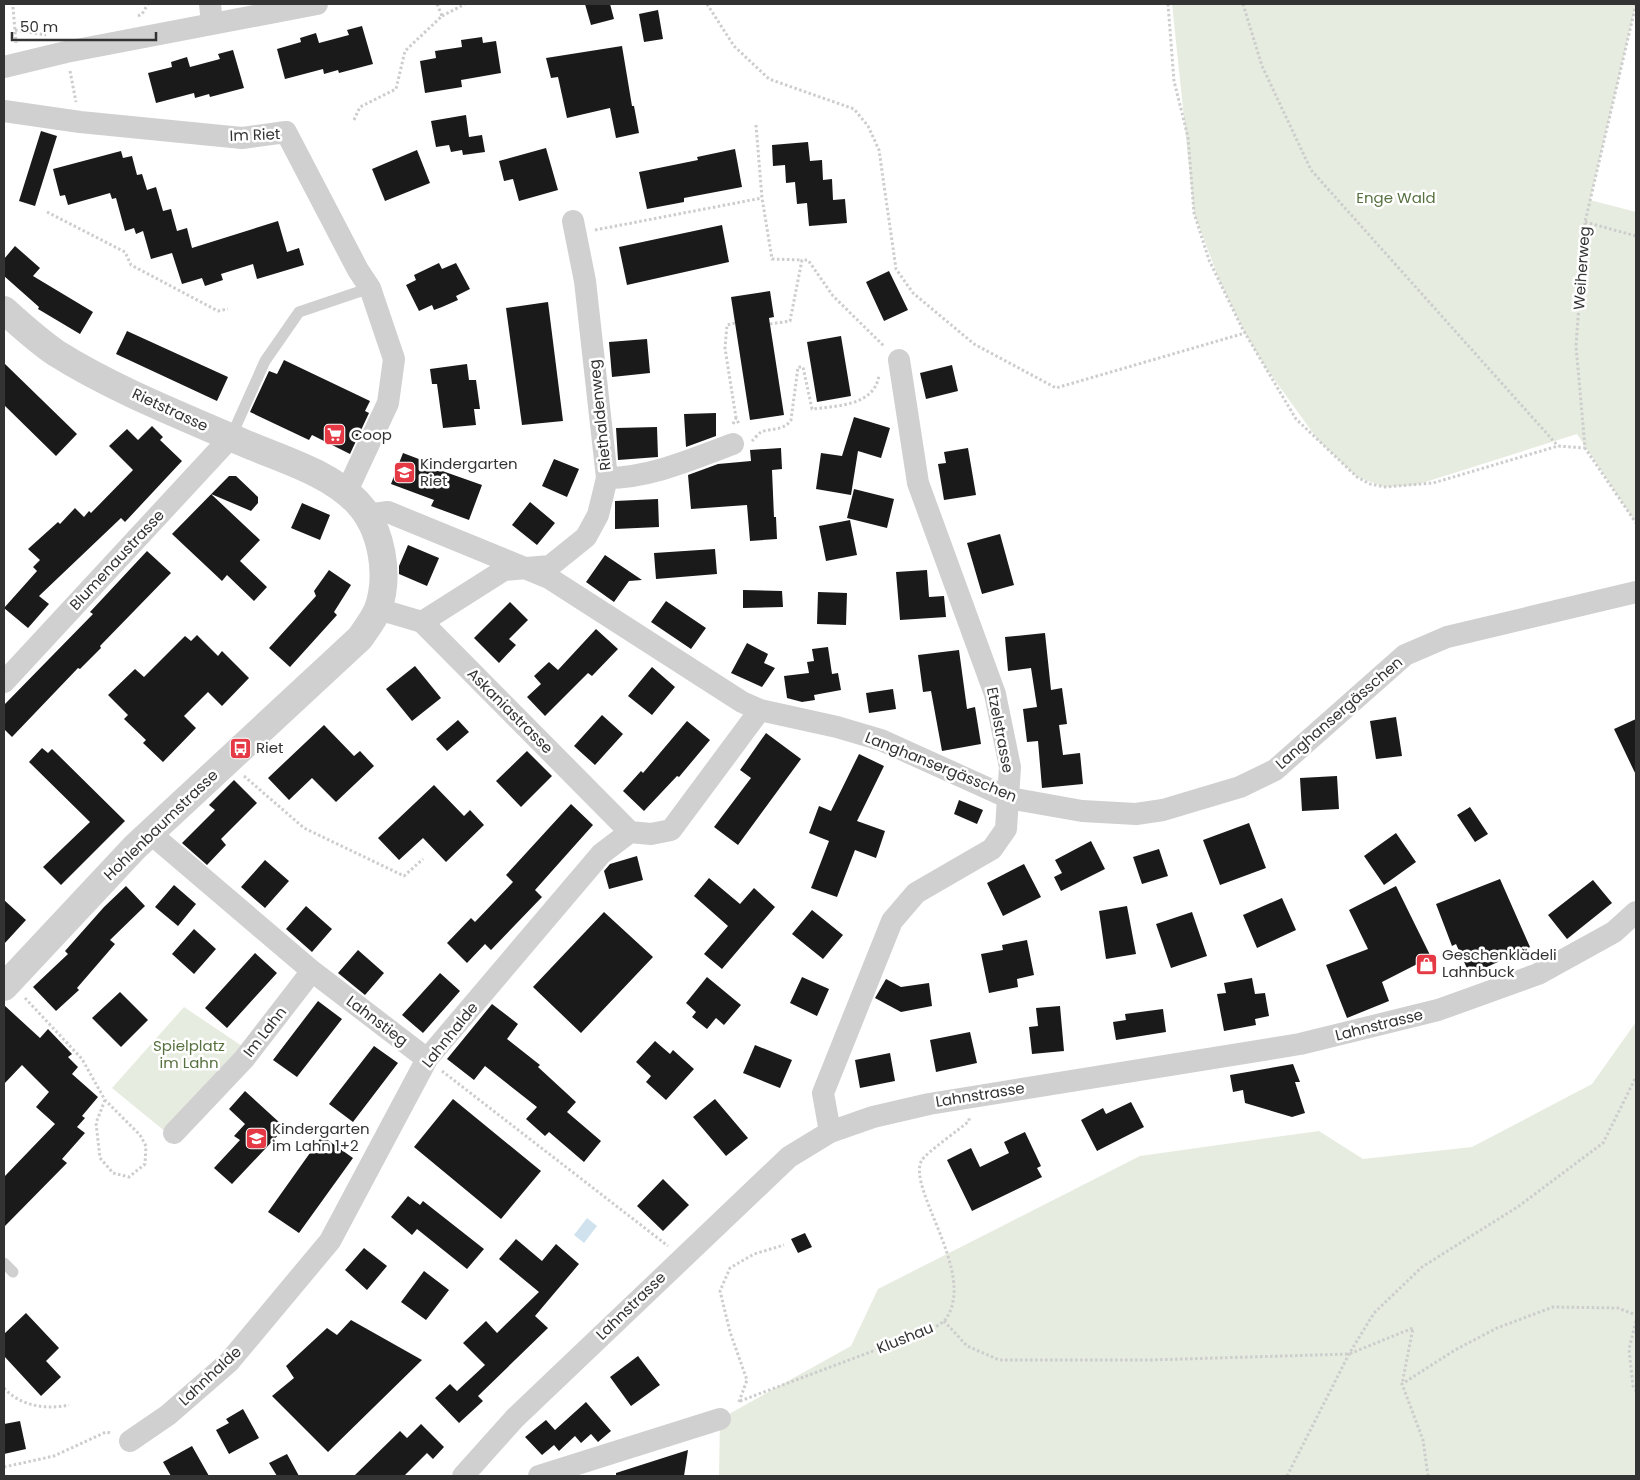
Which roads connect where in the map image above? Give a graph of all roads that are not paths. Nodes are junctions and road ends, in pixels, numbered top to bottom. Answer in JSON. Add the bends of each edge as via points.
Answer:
{"nodes":[{"id":1,"x":317,"y":4,"type":"edge"},
{"id":2,"x":211,"y":14,"type":"edge"},
{"id":3,"x":11,"y":65,"type":"edge"},
{"id":4,"x":4,"y":111,"type":"edge"},
{"id":5,"x":574,"y":227,"type":"road end"},
{"id":6,"x":370,"y":288,"type":"junction"},
{"id":7,"x":4,"y":310,"type":"edge"},
{"id":8,"x":889,"y":364,"type":"road end"},
{"id":9,"x":740,"y":436,"type":"road end"},
{"id":10,"x":230,"y":437,"type":"junction"},
{"id":11,"x":607,"y":478,"type":"junction"},
{"id":12,"x":346,"y":493,"type":"junction"},
{"id":13,"x":366,"y":515,"type":"junction"},
{"id":14,"x":527,"y":568,"type":"junction"},
{"id":15,"x":1636,"y":592,"type":"edge"},
{"id":16,"x":378,"y":609,"type":"junction"},
{"id":17,"x":422,"y":622,"type":"junction"},
{"id":18,"x":4,"y":682,"type":"edge"},
{"id":19,"x":760,"y":710,"type":"junction"},
{"id":20,"x":1009,"y":798,"type":"junction"},
{"id":21,"x":630,"y":832,"type":"junction"},
{"id":22,"x":150,"y":833,"type":"junction"},
{"id":23,"x":1636,"y":912,"type":"edge"},
{"id":24,"x":312,"y":971,"type":"junction"},
{"id":25,"x":5,"y":985,"type":"edge"},
{"id":26,"x":427,"y":1059,"type":"junction"},
{"id":27,"x":830,"y":1132,"type":"junction"},
{"id":28,"x":174,"y":1133,"type":"dead end"},
{"id":29,"x":4,"y":1263,"type":"edge"},
{"id":30,"x":13,"y":1272,"type":"dead end"},
{"id":31,"x":720,"y":1419,"type":"road end"},
{"id":32,"x":130,"y":1441,"type":"road end"},
{"id":33,"x":464,"y":1476,"type":"edge"},
{"id":34,"x":539,"y":1476,"type":"edge"}],
"edges":[{"from":1,"to":2,"type":"street"},
{"from":2,"to":3,"type":"street"},
{"from":4,"to":6,"type":"street","name":"Im Riet","via":[[242,138],[286,132]]},
{"from":5,"to":11,"type":"street","name":"Riethaldenweg","via":[[588,304]]},
{"from":6,"to":10,"type":"lane","via":[[299,312],[265,361]]},
{"from":6,"to":12,"type":"street","via":[[394,359],[388,403]]},
{"from":7,"to":10,"type":"street","name":"Rietstrasse","via":[[31,334],[86,370]]},
{"from":8,"to":20,"type":"street","name":"Etzelstrasse","via":[[918,483],[995,694],[1010,767]]},
{"from":9,"to":11,"type":"street","via":[[670,468]]},
{"from":10,"to":12,"type":"street","name":"Rietstrasse","via":[[305,469]]},
{"from":10,"to":18,"type":"street","name":"Blumenaustrasse"},
{"from":11,"to":14,"type":"street","name":"Riethaldenweg","via":[[598,515],[586,537],[550,566]]},
{"from":12,"to":13,"type":"street","name":"Hohlenbaumstrasse"},
{"from":13,"to":14,"type":"street","via":[[388,512]]},
{"from":13,"to":16,"type":"street","name":"Hohlenbaumstrasse","via":[[378,539],[383,562],[383,586]]},
{"from":14,"to":17,"type":"street","name":"Riethaldenweg","via":[[504,570]]},
{"from":14,"to":19,"type":"street","name":"Langhansergässchen","via":[[549,578],[742,702]]},
{"from":15,"to":20,"type":"street","name":"Langhansergässchen","via":[[1447,636],[1405,655],[1275,770],[1240,788],[1163,810],[1136,814],[1082,811]]},
{"from":16,"to":17,"type":"street","name":"Askaniastrasse"},
{"from":16,"to":22,"type":"street","name":"Hohlenbaumstrasse","via":[[347,651]]},
{"from":17,"to":21,"type":"street","name":"Askaniastrasse"},
{"from":19,"to":20,"type":"street","name":"Langhansergässchen","via":[[881,740]]},
{"from":19,"to":21,"type":"street","via":[[671,830],[650,834]]},
{"from":20,"to":27,"type":"street","name":"Etzelstrasse","via":[[1006,829],[992,849],[916,893],[892,922],[823,1093]]},
{"from":21,"to":26,"type":"street","name":"Lahnhalde","via":[[601,854]]},
{"from":22,"to":24,"type":"street","name":"Lahnstieg"},
{"from":22,"to":25,"type":"street","name":"Hohlenbaumstrasse"},
{"from":23,"to":27,"type":"street","name":"Lahnstrasse","via":[[1614,932],[1538,974],[1438,1010],[1300,1044],[968,1097],[873,1117]]},
{"from":24,"to":26,"type":"street","name":"Lahnstieg"},
{"from":24,"to":28,"type":"street","name":"Im Lahn","via":[[244,1059]]},
{"from":26,"to":32,"type":"street","name":"Lahnhalde","via":[[330,1241],[229,1362],[168,1415]]},
{"from":27,"to":33,"type":"street","name":"Lahnstrasse","via":[[789,1157],[515,1418]]},
{"from":29,"to":30,"type":"lane"},
{"from":31,"to":34,"type":"street"}]}
